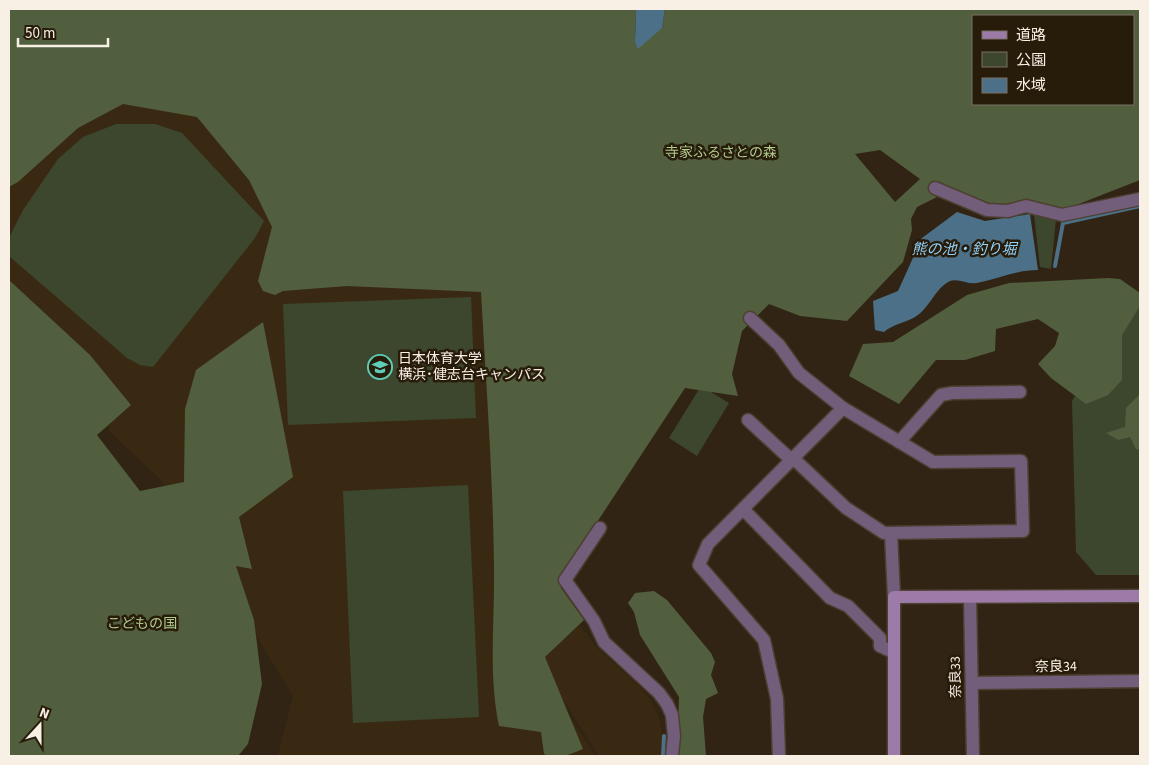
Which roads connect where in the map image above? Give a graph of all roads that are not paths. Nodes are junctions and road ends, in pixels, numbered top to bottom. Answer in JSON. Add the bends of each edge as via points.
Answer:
{"nodes":[{"id":1,"x":935,"y":188,"type":"dead end"},
{"id":2,"x":1140,"y":199,"type":"edge"},
{"id":3,"x":750,"y":318,"type":"dead end"},
{"id":4,"x":1020,"y":392,"type":"dead end"},
{"id":5,"x":843,"y":408,"type":"junction"},
{"id":6,"x":748,"y":420,"type":"dead end"},
{"id":7,"x":899,"y":442,"type":"junction"},
{"id":8,"x":793,"y":458,"type":"junction"},
{"id":9,"x":743,"y":509,"type":"junction"},
{"id":10,"x":600,"y":528,"type":"dead end"},
{"id":11,"x":890,"y":533,"type":"junction"},
{"id":12,"x":1140,"y":596,"type":"edge"},
{"id":13,"x":894,"y":597,"type":"junction"},
{"id":14,"x":970,"y":597,"type":"junction"},
{"id":15,"x":893,"y":652,"type":"junction"},
{"id":16,"x":1140,"y":681,"type":"edge"},
{"id":17,"x":972,"y":683,"type":"junction"},
{"id":18,"x":672,"y":756,"type":"edge"},
{"id":19,"x":779,"y":756,"type":"edge"},
{"id":20,"x":894,"y":756,"type":"edge"},
{"id":21,"x":973,"y":756,"type":"edge"}],
"edges":[{"from":1,"to":2,"type":"street","via":[[988,210],[1008,211],[1026,206],[1062,214]]},
{"from":3,"to":5,"type":"street","via":[[779,345],[799,373]]},
{"from":4,"to":7,"type":"street","via":[[952,392],[942,395]]},
{"from":5,"to":7,"type":"street"},
{"from":5,"to":8,"type":"street"},
{"from":6,"to":8,"type":"street"},
{"from":7,"to":11,"type":"street","via":[[933,462],[1021,461],[1023,531]]},
{"from":8,"to":9,"type":"street"},
{"from":8,"to":11,"type":"street","via":[[846,508],[884,533]]},
{"from":9,"to":15,"type":"street","via":[[830,598],[848,606],[880,638],[880,646]]},
{"from":9,"to":19,"type":"street","via":[[708,544],[699,565],[764,640],[777,699]]},
{"from":10,"to":18,"type":"street","via":[[565,580],[594,621],[604,642],[667,704],[672,715]]},
{"from":11,"to":13,"type":"street"},
{"from":12,"to":14,"type":"street"},
{"from":13,"to":14,"type":"street"},
{"from":13,"to":15,"type":"street"},
{"from":14,"to":17,"type":"street","name":"奈良33"},
{"from":15,"to":20,"type":"street"},
{"from":16,"to":17,"type":"street","name":"奈良34"},
{"from":17,"to":21,"type":"street","name":"奈良33"}]}
